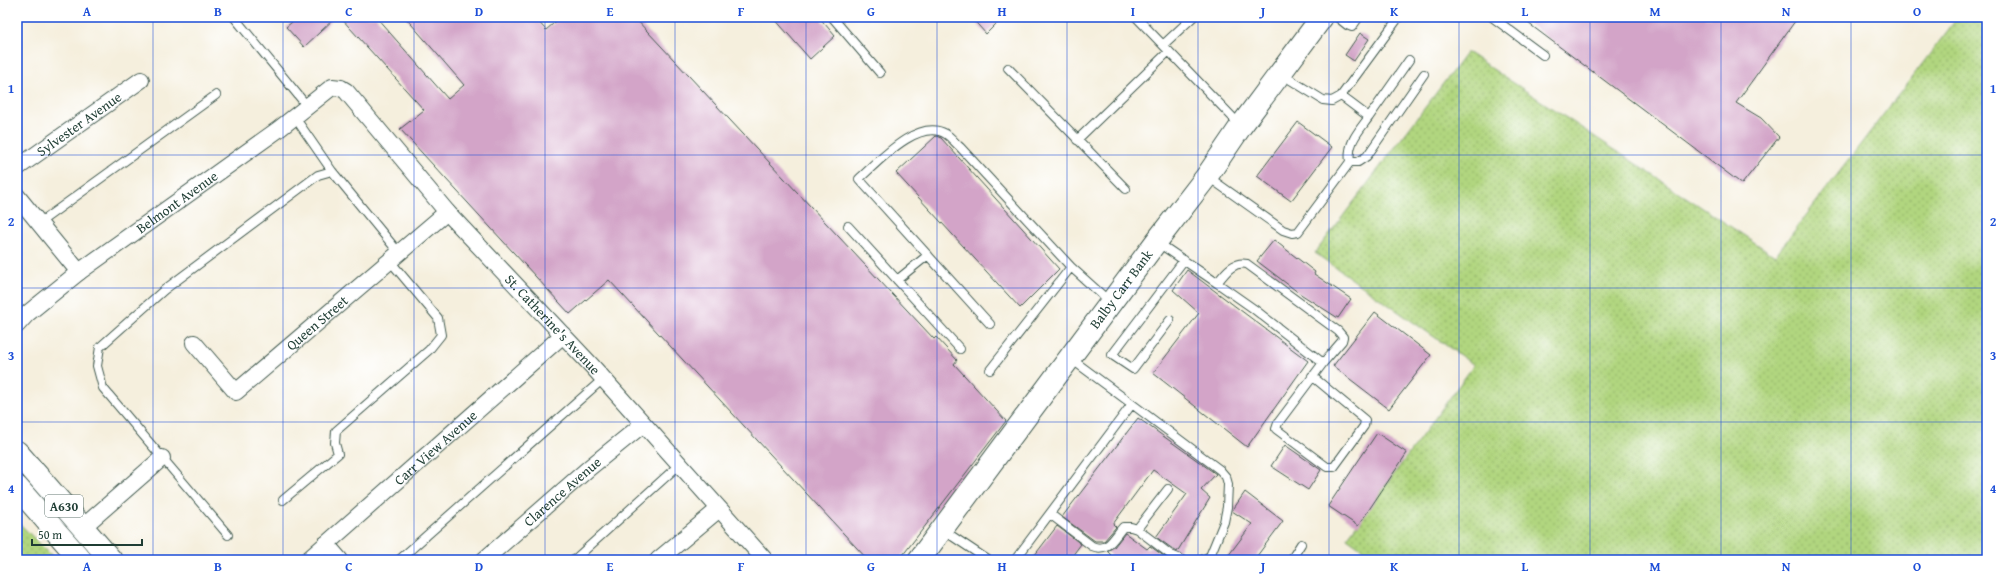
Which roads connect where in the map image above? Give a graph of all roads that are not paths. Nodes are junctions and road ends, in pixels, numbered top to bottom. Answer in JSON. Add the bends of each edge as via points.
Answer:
{"nodes":[{"id":1,"x":234,"y":17,"type":"edge"},
{"id":2,"x":832,"y":17,"type":"edge"},
{"id":3,"x":1136,"y":17,"type":"edge"},
{"id":4,"x":1193,"y":17,"type":"edge"},
{"id":5,"x":1322,"y":17,"type":"edge"},
{"id":6,"x":1337,"y":17,"type":"edge"},
{"id":7,"x":1359,"y":17,"type":"edge"},
{"id":8,"x":1398,"y":17,"type":"edge"},
{"id":9,"x":1492,"y":17,"type":"edge"},
{"id":10,"x":1163,"y":45,"type":"junction"},
{"id":11,"x":1169,"y":51,"type":"junction"},
{"id":12,"x":1543,"y":55,"type":"dead end"},
{"id":13,"x":1409,"y":60,"type":"dead end"},
{"id":14,"x":1008,"y":68,"type":"dead end"},
{"id":15,"x":880,"y":73,"type":"dead end"},
{"id":16,"x":1280,"y":74,"type":"junction"},
{"id":17,"x":1424,"y":74,"type":"dead end"},
{"id":18,"x":141,"y":80,"type":"dead end"},
{"id":19,"x":341,"y":88,"type":"joint"},
{"id":20,"x":216,"y":95,"type":"dead end"},
{"id":21,"x":1341,"y":96,"type":"junction"},
{"id":22,"x":307,"y":106,"type":"junction"},
{"id":23,"x":294,"y":116,"type":"junction"},
{"id":24,"x":1368,"y":117,"type":"junction"},
{"id":25,"x":1241,"y":126,"type":"junction"},
{"id":26,"x":1077,"y":140,"type":"junction"},
{"id":27,"x":1350,"y":162,"type":"junction"},
{"id":28,"x":17,"y":168,"type":"edge"},
{"id":29,"x":332,"y":171,"type":"junction"},
{"id":30,"x":1207,"y":176,"type":"junction"},
{"id":31,"x":1126,"y":189,"type":"dead end"},
{"id":32,"x":17,"y":196,"type":"edge"},
{"id":33,"x":447,"y":212,"type":"junction"},
{"id":34,"x":39,"y":223,"type":"junction"},
{"id":35,"x":848,"y":226,"type":"dead end"},
{"id":36,"x":1156,"y":242,"type":"junction"},
{"id":37,"x":928,"y":256,"type":"junction"},
{"id":38,"x":395,"y":257,"type":"junction"},
{"id":39,"x":1184,"y":260,"type":"junction"},
{"id":40,"x":1071,"y":267,"type":"junction"},
{"id":41,"x":80,"y":272,"type":"junction"},
{"id":42,"x":897,"y":280,"type":"junction"},
{"id":43,"x":1217,"y":283,"type":"junction"},
{"id":44,"x":1111,"y":302,"type":"junction"},
{"id":45,"x":1170,"y":320,"type":"dead end"},
{"id":46,"x":990,"y":324,"type":"dead end"},
{"id":47,"x":17,"y":325,"type":"edge"},
{"id":48,"x":563,"y":335,"type":"junction"},
{"id":49,"x":194,"y":344,"type":"dead end"},
{"id":50,"x":960,"y":349,"type":"dead end"},
{"id":51,"x":1070,"y":358,"type":"junction"},
{"id":52,"x":1323,"y":363,"type":"junction"},
{"id":53,"x":990,"y":370,"type":"dead end"},
{"id":54,"x":1312,"y":376,"type":"junction"},
{"id":55,"x":603,"y":379,"type":"junction"},
{"id":56,"x":1132,"y":404,"type":"junction"},
{"id":57,"x":642,"y":425,"type":"junction"},
{"id":58,"x":17,"y":452,"type":"edge"},
{"id":59,"x":162,"y":458,"type":"junction"},
{"id":60,"x":680,"y":464,"type":"junction"},
{"id":61,"x":17,"y":487,"type":"edge"},
{"id":62,"x":1168,"y":489,"type":"dead end"},
{"id":63,"x":283,"y":500,"type":"dead end"},
{"id":64,"x":719,"y":509,"type":"junction"},
{"id":65,"x":1050,"y":514,"type":"junction"},
{"id":66,"x":83,"y":527,"type":"junction"},
{"id":67,"x":1137,"y":529,"type":"junction"},
{"id":68,"x":942,"y":530,"type":"junction"},
{"id":69,"x":228,"y":536,"type":"dead end"},
{"id":70,"x":326,"y":544,"type":"junction"},
{"id":71,"x":1301,"y":544,"type":"dead end"},
{"id":72,"x":758,"y":558,"type":"edge"},
{"id":73,"x":81,"y":560,"type":"edge"},
{"id":74,"x":111,"y":560,"type":"edge"},
{"id":75,"x":308,"y":560,"type":"edge"},
{"id":76,"x":340,"y":560,"type":"edge"},
{"id":77,"x":399,"y":560,"type":"edge"},
{"id":78,"x":484,"y":560,"type":"edge"},
{"id":79,"x":574,"y":560,"type":"edge"},
{"id":80,"x":658,"y":560,"type":"edge"},
{"id":81,"x":919,"y":560,"type":"edge"},
{"id":82,"x":988,"y":560,"type":"edge"},
{"id":83,"x":1015,"y":560,"type":"edge"},
{"id":84,"x":1183,"y":560,"type":"edge"},
{"id":85,"x":1202,"y":560,"type":"edge"},
{"id":86,"x":1291,"y":560,"type":"edge"}],
"edges":[{"from":1,"to":22,"type":"lane"},
{"from":2,"to":15,"type":"lane"},
{"from":3,"to":10,"type":"lane"},
{"from":4,"to":10,"type":"lane"},
{"from":5,"to":16,"type":"street","name":"Balby Carr Bank"},
{"from":6,"to":7,"type":"lane","via":[[1352,27]]},
{"from":8,"to":21,"type":"lane"},
{"from":9,"to":12,"type":"lane"},
{"from":10,"to":11,"type":"lane"},
{"from":11,"to":25,"type":"lane"},
{"from":11,"to":26,"type":"lane"},
{"from":13,"to":24,"type":"lane"},
{"from":14,"to":26,"type":"lane"},
{"from":16,"to":21,"type":"lane","via":[[1323,100],[1332,101]]},
{"from":16,"to":25,"type":"street","name":"Balby Carr Bank"},
{"from":17,"to":27,"type":"lane","via":[[1367,156],[1358,162]]},
{"from":18,"to":28,"type":"street","name":"Sylvester Avenue"},
{"from":19,"to":22,"type":"street","name":"Belmont Avenue","via":[[332,87]]},
{"from":19,"to":33,"type":"street","name":"St. Catherine's Avenue"},
{"from":20,"to":34,"type":"lane"},
{"from":21,"to":24,"type":"lane"},
{"from":22,"to":23,"type":"street","name":"Belmont Avenue"},
{"from":23,"to":29,"type":"lane"},
{"from":23,"to":41,"type":"street","name":"Belmont Avenue"},
{"from":24,"to":27,"type":"lane","via":[[1351,141]]},
{"from":25,"to":30,"type":"street","name":"Balby Carr Bank"},
{"from":26,"to":31,"type":"lane"},
{"from":27,"to":30,"type":"lane","via":[[1298,232],[1292,233],[1283,230]]},
{"from":29,"to":38,"type":"lane"},
{"from":29,"to":59,"type":"lane","via":[[318,175],[164,290],[100,347],[97,366],[102,388]]},
{"from":30,"to":36,"type":"street","name":"Balby Carr Bank"},
{"from":32,"to":34,"type":"street"},
{"from":33,"to":38,"type":"street","name":"Queen Street"},
{"from":33,"to":48,"type":"street","name":"St. Catherine's Avenue"},
{"from":34,"to":41,"type":"street"},
{"from":35,"to":42,"type":"lane"},
{"from":36,"to":39,"type":"lane"},
{"from":36,"to":44,"type":"street","name":"Balby Carr Bank"},
{"from":37,"to":40,"type":"lane","via":[[859,179],[906,138],[918,132],[931,131],[945,134],[960,146]]},
{"from":37,"to":42,"type":"lane"},
{"from":37,"to":46,"type":"lane"},
{"from":38,"to":49,"type":"street","name":"Queen Street","via":[[236,392]]},
{"from":38,"to":63,"type":"lane","via":[[438,318],[441,335],[429,350],[336,431],[335,444],[338,454]]},
{"from":39,"to":43,"type":"lane"},
{"from":39,"to":45,"type":"lane","via":[[1112,354],[1133,370]]},
{"from":40,"to":44,"type":"lane"},
{"from":40,"to":53,"type":"lane"},
{"from":41,"to":47,"type":"street","name":"Belmont Avenue"},
{"from":42,"to":50,"type":"lane"},
{"from":43,"to":52,"type":"lane"},
{"from":43,"to":52,"type":"lane","via":[[1233,266],[1247,264],[1338,331],[1343,337],[1342,341]]},
{"from":44,"to":51,"type":"street","name":"Balby Carr Bank"},
{"from":48,"to":55,"type":"street","name":"St. Catherine's Avenue"},
{"from":48,"to":70,"type":"street","name":"Carr View Avenue"},
{"from":51,"to":56,"type":"lane"},
{"from":51,"to":68,"type":"street","name":"Balby Carr Bank"},
{"from":52,"to":54,"type":"lane"},
{"from":54,"to":54,"type":"lane","via":[[1276,429],[1326,466],[1334,467],[1366,420]]},
{"from":55,"to":57,"type":"street","name":"St. Catherine's Avenue"},
{"from":55,"to":77,"type":"lane"},
{"from":56,"to":65,"type":"lane"},
{"from":56,"to":85,"type":"lane","via":[[1226,477],[1228,492],[1224,522],[1210,556]]},
{"from":57,"to":60,"type":"street","name":"St. Catherine's Avenue"},
{"from":57,"to":78,"type":"street","name":"Clarence Avenue"},
{"from":58,"to":66,"type":"street","number":"A630"},
{"from":59,"to":66,"type":"street"},
{"from":59,"to":69,"type":"lane"},
{"from":60,"to":64,"type":"street","name":"St. Catherine's Avenue"},
{"from":60,"to":79,"type":"lane"},
{"from":61,"to":73,"type":"street","number":"A630"},
{"from":62,"to":67,"type":"lane"},
{"from":64,"to":72,"type":"street","name":"St. Catherine's Avenue"},
{"from":64,"to":80,"type":"street"},
{"from":65,"to":67,"type":"lane","via":[[1099,549],[1109,545],[1123,527]]},
{"from":65,"to":83,"type":"lane"},
{"from":66,"to":74,"type":"street","number":"A630"},
{"from":67,"to":84,"type":"lane","via":[[1171,555]]},
{"from":68,"to":81,"type":"street","name":"Balby Carr Bank"},
{"from":68,"to":82,"type":"lane"},
{"from":70,"to":75,"type":"street","name":"Carr View Avenue"},
{"from":70,"to":76,"type":"street"},
{"from":71,"to":86,"type":"lane"}]}
